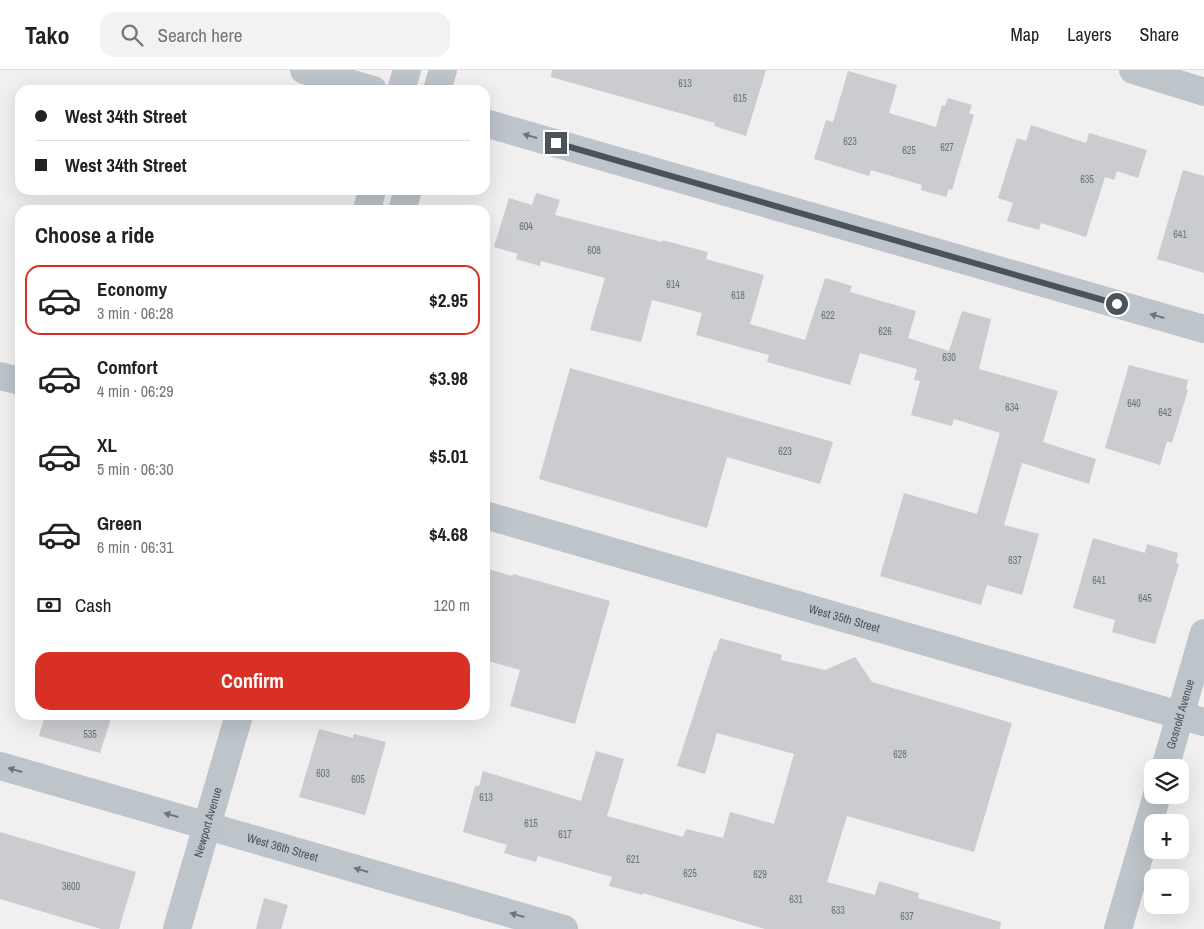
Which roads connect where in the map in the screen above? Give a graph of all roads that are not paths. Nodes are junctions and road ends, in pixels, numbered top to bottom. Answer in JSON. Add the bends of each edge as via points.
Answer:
{"nodes":[{"id":1,"x":304,"y":70,"type":"edge"},
{"id":2,"x":407,"y":70,"type":"edge"},
{"id":3,"x":443,"y":70,"type":"edge"},
{"id":4,"x":1133,"y":70,"type":"edge"},
{"id":5,"x":356,"y":85,"type":"edge"},
{"id":6,"x":402,"y":85,"type":"edge"},
{"id":7,"x":438,"y":85,"type":"edge"},
{"id":8,"x":1204,"y":92,"type":"edge"},
{"id":9,"x":490,"y":124,"type":"edge"},
{"id":10,"x":1204,"y":329,"type":"edge"},
{"id":11,"x":0,"y":376,"type":"edge"},
{"id":12,"x":15,"y":380,"type":"edge"},
{"id":13,"x":490,"y":516,"type":"edge"},
{"id":14,"x":1204,"y":633,"type":"edge"},
{"id":15,"x":1192,"y":719,"type":"edge"},
{"id":16,"x":238,"y":720,"type":"edge"},
{"id":17,"x":1170,"y":759,"type":"edge"},
{"id":18,"x":0,"y":766,"type":"edge"},
{"id":19,"x":1154,"y":804,"type":"edge"},
{"id":20,"x":207,"y":826,"type":"junction"},
{"id":21,"x":177,"y":929,"type":"edge"},
{"id":22,"x":564,"y":929,"type":"edge"},
{"id":23,"x":1118,"y":929,"type":"edge"}],
"edges":[{"from":1,"to":5,"type":"street"},
{"from":2,"to":6,"type":"street"},
{"from":3,"to":7,"type":"street"},
{"from":4,"to":8,"type":"street"},
{"from":10,"to":9,"type":"street","one_way":true},
{"from":11,"to":12,"type":"street"},
{"from":13,"to":15,"type":"street","name":"West 35th Street"},
{"from":14,"to":15,"type":"street","name":"Gosnold Avenue"},
{"from":15,"to":17,"type":"street","name":"Gosnold Avenue"},
{"from":16,"to":20,"type":"street","name":"Newport Avenue"},
{"from":20,"to":18,"type":"street","name":"West 36th Street","one_way":true},
{"from":19,"to":23,"type":"street"},
{"from":20,"to":21,"type":"street","name":"Newport Avenue"},
{"from":22,"to":20,"type":"street","name":"West 36th Street","one_way":true}]}
